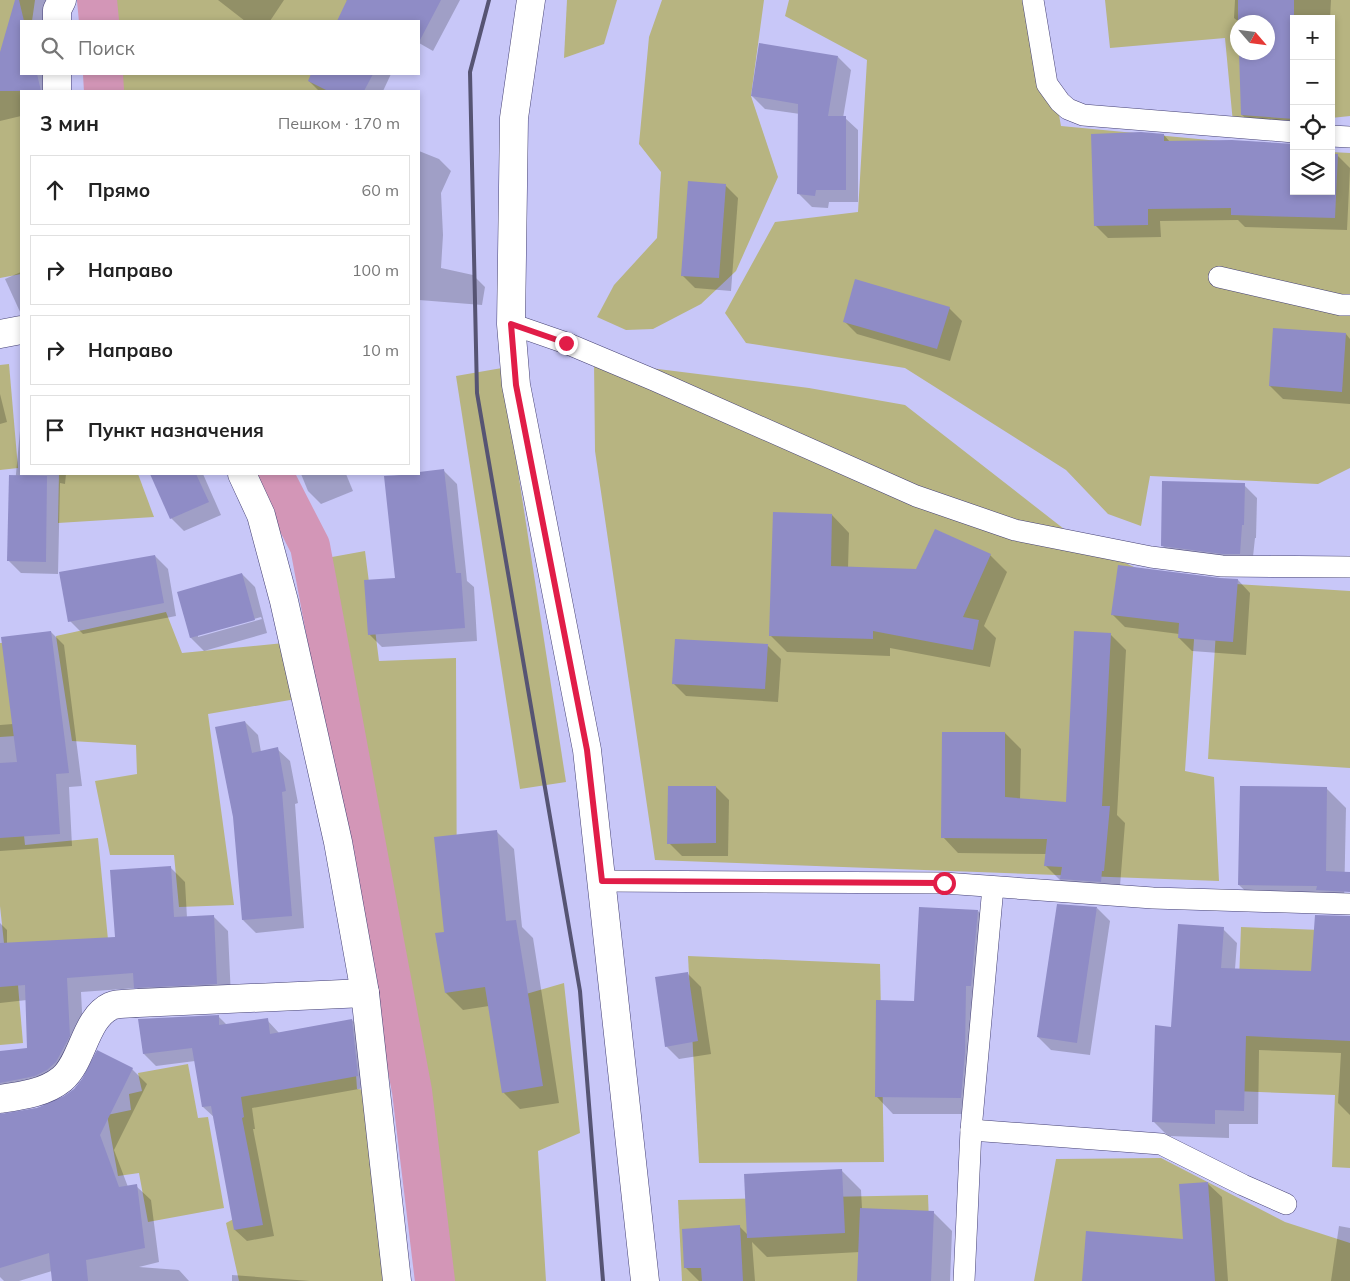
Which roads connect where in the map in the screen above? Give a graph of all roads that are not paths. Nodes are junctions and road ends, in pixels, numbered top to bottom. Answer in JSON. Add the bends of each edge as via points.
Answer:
{"nodes":[{"id":1,"x":62,"y":0,"type":"edge"},
{"id":2,"x":531,"y":0,"type":"edge"},
{"id":3,"x":1033,"y":0,"type":"edge"},
{"id":4,"x":57,"y":20,"type":"edge"},
{"id":5,"x":57,"y":75,"type":"edge"},
{"id":6,"x":57,"y":90,"type":"edge"},
{"id":7,"x":1290,"y":132,"type":"edge"},
{"id":8,"x":1335,"y":136,"type":"edge"},
{"id":9,"x":1350,"y":137,"type":"edge"},
{"id":10,"x":1219,"y":277,"type":"dead end"},
{"id":11,"x":1350,"y":305,"type":"edge"},
{"id":12,"x":511,"y":324,"type":"junction"},
{"id":13,"x":20,"y":330,"type":"edge"},
{"id":14,"x":0,"y":334,"type":"edge"},
{"id":15,"x":242,"y":475,"type":"edge"},
{"id":16,"x":1350,"y":567,"type":"edge"},
{"id":17,"x":602,"y":881,"type":"junction"},
{"id":18,"x":993,"y":887,"type":"junction"},
{"id":19,"x":1350,"y":904,"type":"edge"},
{"id":20,"x":365,"y":992,"type":"junction"},
{"id":21,"x":0,"y":1099,"type":"edge"},
{"id":22,"x":971,"y":1130,"type":"junction"},
{"id":23,"x":1286,"y":1204,"type":"dead end"},
{"id":24,"x":397,"y":1281,"type":"edge"},
{"id":25,"x":645,"y":1281,"type":"edge"},
{"id":26,"x":964,"y":1281,"type":"edge"}],
"edges":[{"from":1,"to":4,"type":"street"},
{"from":2,"to":12,"type":"street","via":[[514,118]]},
{"from":3,"to":7,"type":"lane","via":[[1047,84],[1068,109],[1083,115]]},
{"from":5,"to":6,"type":"street"},
{"from":8,"to":9,"type":"lane"},
{"from":10,"to":11,"type":"lane"},
{"from":12,"to":16,"type":"lane","via":[[654,380],[916,496],[1015,530],[1151,557],[1222,566]]},
{"from":12,"to":17,"type":"street","via":[[516,385],[587,750]]},
{"from":13,"to":14,"type":"street"},
{"from":15,"to":20,"type":"street","via":[[261,515],[284,601],[338,842]]},
{"from":17,"to":18,"type":"lane","via":[[944,883]]},
{"from":17,"to":25,"type":"street"},
{"from":18,"to":19,"type":"lane","via":[[1153,898]]},
{"from":18,"to":22,"type":"lane"},
{"from":20,"to":21,"type":"street","via":[[112,1005],[102,1012],[71,1069],[62,1079],[25,1096]]},
{"from":20,"to":24,"type":"street"},
{"from":22,"to":23,"type":"lane","via":[[1161,1144]]},
{"from":22,"to":26,"type":"lane"}]}
